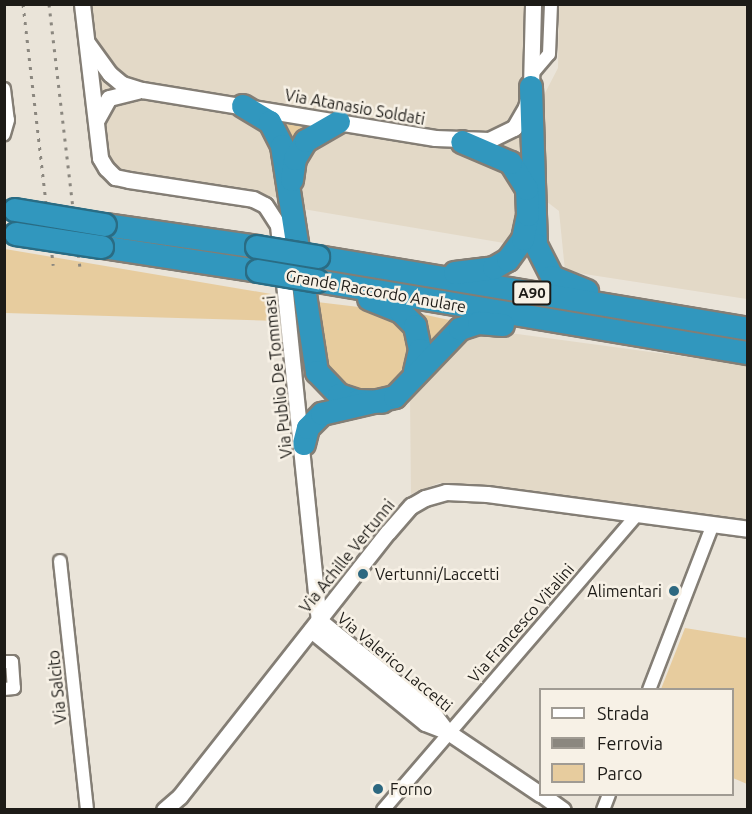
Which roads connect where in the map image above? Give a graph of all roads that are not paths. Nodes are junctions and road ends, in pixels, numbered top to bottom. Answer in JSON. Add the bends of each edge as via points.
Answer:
{"nodes":[{"id":1,"x":82,"y":4,"type":"edge"},
{"id":2,"x":533,"y":4,"type":"edge"},
{"id":3,"x":551,"y":4,"type":"edge"},
{"id":4,"x":87,"y":44,"type":"junction"},
{"id":5,"x":532,"y":81,"type":"junction"},
{"id":6,"x":4,"y":89,"type":"edge"},
{"id":7,"x":142,"y":90,"type":"junction"},
{"id":8,"x":243,"y":106,"type":"junction"},
{"id":9,"x":96,"y":121,"type":"junction"},
{"id":10,"x":339,"y":122,"type":"junction"},
{"id":11,"x":4,"y":134,"type":"edge"},
{"id":12,"x":462,"y":142,"type":"junction"},
{"id":13,"x":291,"y":191,"type":"junction"},
{"id":14,"x":10,"y":209,"type":"edge"},
{"id":15,"x":10,"y":233,"type":"edge"},
{"id":16,"x":104,"y":236,"type":"junction"},
{"id":17,"x":393,"y":270,"type":"junction"},
{"id":18,"x":324,"y":282,"type":"junction"},
{"id":19,"x":686,"y":319,"type":"junction"},
{"id":20,"x":747,"y":329,"type":"edge"},
{"id":21,"x":615,"y":332,"type":"junction"},
{"id":22,"x":747,"y":352,"type":"edge"},
{"id":23,"x":413,"y":376,"type":"junction"},
{"id":24,"x":382,"y":402,"type":"junction"},
{"id":25,"x":304,"y":444,"type":"junction"},
{"id":26,"x":638,"y":514,"type":"junction"},
{"id":27,"x":713,"y":524,"type":"junction"},
{"id":28,"x":747,"y":529,"type":"edge"},
{"id":29,"x":60,"y":561,"type":"dead end"},
{"id":30,"x":315,"y":625,"type":"junction"},
{"id":31,"x":4,"y":662,"type":"edge"},
{"id":32,"x":4,"y":688,"type":"edge"},
{"id":33,"x":650,"y":688,"type":"edge"},
{"id":34,"x":448,"y":732,"type":"junction"},
{"id":35,"x":539,"y":793,"type":"edge"},
{"id":36,"x":544,"y":796,"type":"edge"},
{"id":37,"x":609,"y":796,"type":"edge"},
{"id":38,"x":87,"y":810,"type":"edge"},
{"id":39,"x":164,"y":810,"type":"edge"},
{"id":40,"x":382,"y":810,"type":"edge"},
{"id":41,"x":563,"y":810,"type":"edge"},
{"id":42,"x":603,"y":810,"type":"edge"}],
"edges":[{"from":1,"to":4,"type":"street","name":"Via Publio De Tommasi"},
{"from":2,"to":5,"type":"street","name":"Via Atanasio Soldati"},
{"from":3,"to":5,"type":"street","via":[[549,54]]},
{"from":4,"to":7,"type":"street","name":"Via Atanasio Soldati","via":[[110,74],[123,84]]},
{"from":4,"to":9,"type":"street","name":"Via Publio De Tommasi"},
{"from":5,"to":12,"type":"street","name":"Via Atanasio Soldati","via":[[522,117],[510,132],[495,139]]},
{"from":5,"to":19,"type":"highway","via":[[534,229],[546,268],[562,283]]},
{"from":6,"to":11,"type":"street","via":[[8,120]]},
{"from":7,"to":8,"type":"street","name":"Via Atanasio Soldati"},
{"from":7,"to":9,"type":"street","name":"Via Atanasio Soldati","via":[[109,98]]},
{"from":8,"to":10,"type":"street","name":"Via Atanasio Soldati"},
{"from":8,"to":13,"type":"highway","via":[[263,116],[275,128]]},
{"from":9,"to":25,"type":"street","name":"Via Publio De Tommasi","via":[[100,158],[115,177],[247,197],[265,205],[273,215],[281,233]]},
{"from":10,"to":12,"type":"street","name":"Via Atanasio Soldati"},
{"from":10,"to":13,"type":"highway","via":[[302,147],[294,165]]},
{"from":12,"to":17,"type":"highway","via":[[500,155],[522,179],[528,195],[528,215],[519,247],[494,268],[434,273]]},
{"from":13,"to":24,"type":"highway","via":[[308,332],[317,372],[339,395]]},
{"from":14,"to":16,"type":"highway","name":"Grande Raccordo Anulare","number":"A90","bridge":true},
{"from":15,"to":16,"type":"highway","name":"Grande Raccordo Anulare","number":"A90","bridge":true},
{"from":16,"to":17,"type":"highway","name":"Grande Raccordo Anulare","number":"A90","bridge":true,"via":[[257,247]]},
{"from":16,"to":18,"type":"highway","name":"Grande Raccordo Anulare","number":"A90","bridge":true,"via":[[258,272]]},
{"from":17,"to":19,"type":"highway","name":"Grande Raccordo Anulare","number":"A90"},
{"from":18,"to":21,"type":"highway","name":"Grande Raccordo Anulare","number":"A90"},
{"from":18,"to":23,"type":"highway","via":[[409,318],[420,343]]},
{"from":19,"to":20,"type":"highway","name":"Grande Raccordo Anulare","number":"A90"},
{"from":21,"to":22,"type":"highway","name":"Grande Raccordo Anulare","number":"A90"},
{"from":21,"to":23,"type":"highway","via":[[474,323],[447,339]]},
{"from":23,"to":24,"type":"highway","via":[[395,397]]},
{"from":24,"to":25,"type":"highway","via":[[322,414],[308,428]]},
{"from":25,"to":30,"type":"street","name":"Via Publio De Tommasi"},
{"from":26,"to":27,"type":"street","name":"Via Achille Vertunni"},
{"from":26,"to":30,"type":"street","name":"Via Achille Vertunni","via":[[465,492],[430,496],[407,511]]},
{"from":26,"to":34,"type":"street","name":"Via Francesco Vitalini"},
{"from":27,"to":28,"type":"street","name":"Via Achille Vertunni"},
{"from":27,"to":33,"type":"street"},
{"from":29,"to":38,"type":"street","name":"Via Salcito"},
{"from":30,"to":34,"type":"street","name":"Via Valerico Laccetti"},
{"from":30,"to":39,"type":"street","name":"Via Achille Vertunni","via":[[180,796]]},
{"from":31,"to":32,"type":"street","via":[[12,662],[14,688]]},
{"from":34,"to":35,"type":"street","name":"Via Valerico Laccetti"},
{"from":34,"to":40,"type":"street","name":"Via Francesco Vitalini"},
{"from":36,"to":41,"type":"street","name":"Via Valerico Laccetti"},
{"from":37,"to":42,"type":"street"}]}
